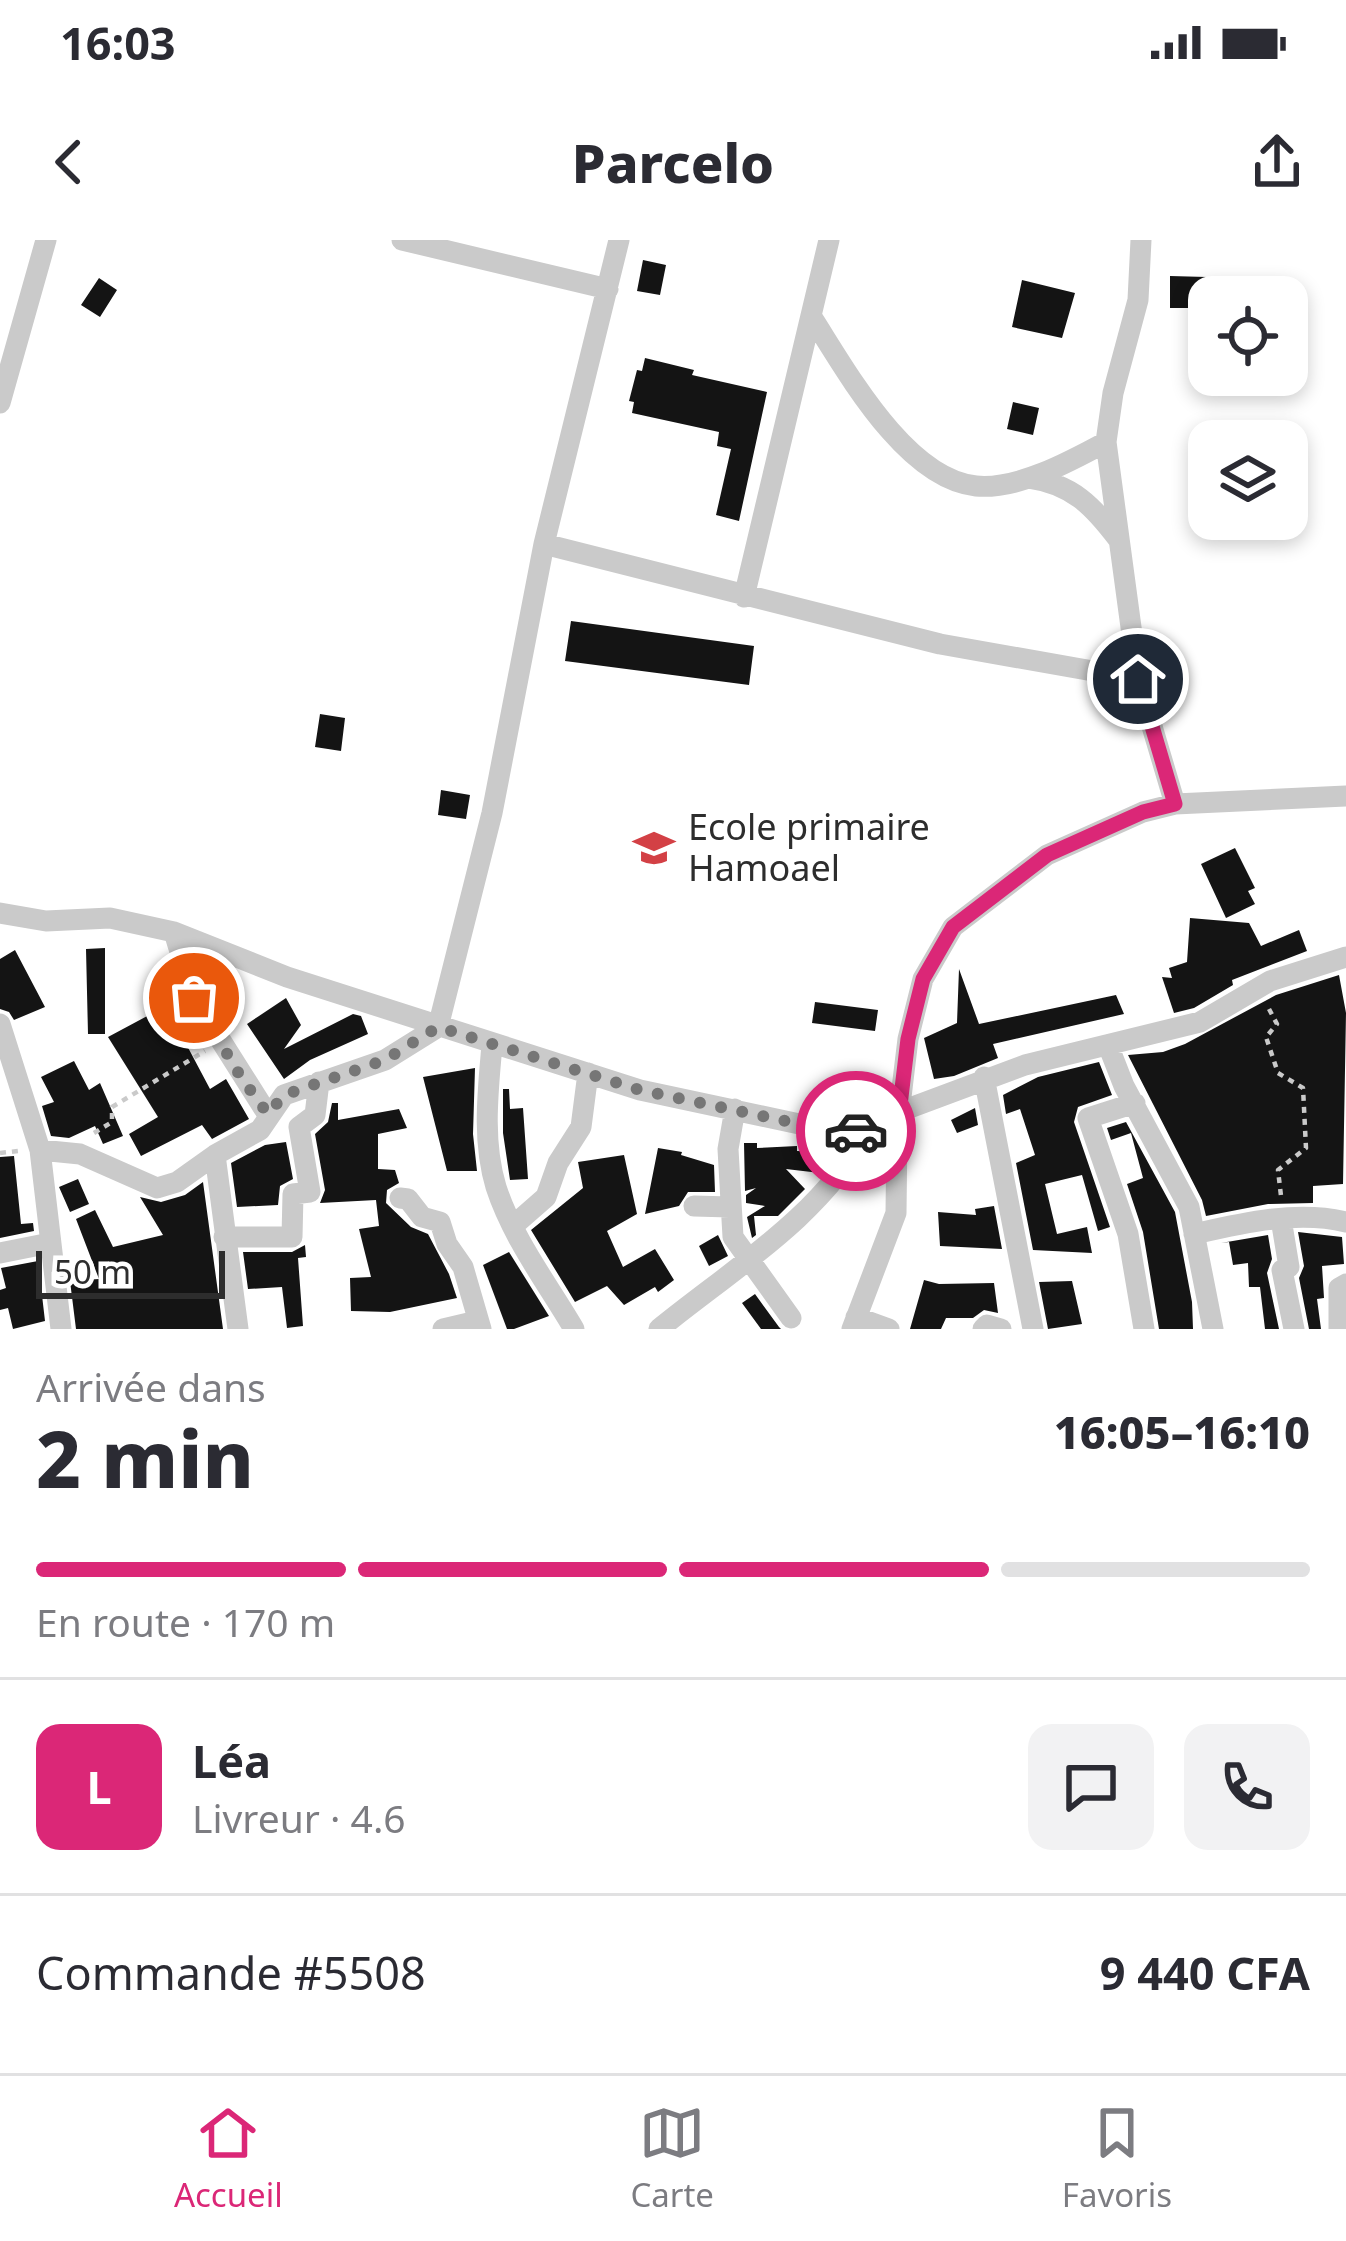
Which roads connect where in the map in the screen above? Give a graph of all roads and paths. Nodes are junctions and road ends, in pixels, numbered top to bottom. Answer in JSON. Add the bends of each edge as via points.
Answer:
{"nodes":[{"id":1,"x":46,"y":240,"type":"edge"},
{"id":2,"x":402,"y":240,"type":"edge"},
{"id":3,"x":619,"y":240,"type":"edge"},
{"id":4,"x":830,"y":240,"type":"edge"},
{"id":5,"x":1142,"y":240,"type":"edge"},
{"id":6,"x":608,"y":289,"type":"junction"},
{"id":7,"x":813,"y":319,"type":"junction"},
{"id":8,"x":0,"y":403,"type":"edge"},
{"id":9,"x":1106,"y":442,"type":"junction"},
{"id":10,"x":1029,"y":478,"type":"junction"},
{"id":11,"x":1120,"y":542,"type":"junction"},
{"id":12,"x":544,"y":544,"type":"junction"},
{"id":13,"x":744,"y":597,"type":"junction"},
{"id":14,"x":1138,"y":679,"type":"junction"},
{"id":15,"x":1346,"y":796,"type":"edge"},
{"id":16,"x":1175,"y":804,"type":"junction"},
{"id":17,"x":0,"y":914,"type":"edge"},
{"id":18,"x":174,"y":932,"type":"junction"},
{"id":19,"x":1346,"y":957,"type":"edge"},
{"id":20,"x":1270,"y":981,"type":"junction"},
{"id":21,"x":0,"y":1024,"type":"edge"},
{"id":22,"x":438,"y":1027,"type":"junction"},
{"id":23,"x":220,"y":1042,"type":"junction"},
{"id":24,"x":492,"y":1045,"type":"junction"},
{"id":25,"x":1108,"y":1045,"type":"junction"},
{"id":26,"x":587,"y":1073,"type":"junction"},
{"id":27,"x":984,"y":1078,"type":"junction"},
{"id":28,"x":319,"y":1082,"type":"junction"},
{"id":29,"x":1135,"y":1103,"type":"junction"},
{"id":30,"x":735,"y":1109,"type":"junction"},
{"id":31,"x":268,"y":1114,"type":"junction"},
{"id":32,"x":898,"y":1121,"type":"junction"},
{"id":33,"x":867,"y":1132,"type":"junction"},
{"id":34,"x":40,"y":1150,"type":"junction"},
{"id":35,"x":80,"y":1154,"type":"junction"},
{"id":36,"x":215,"y":1154,"type":"junction"},
{"id":37,"x":400,"y":1198,"type":"dead end"},
{"id":38,"x":694,"y":1206,"type":"dead end"},
{"id":39,"x":730,"y":1208,"type":"junction"},
{"id":40,"x":1282,"y":1219,"type":"junction"},
{"id":41,"x":1346,"y":1222,"type":"edge"},
{"id":42,"x":514,"y":1225,"type":"junction"},
{"id":43,"x":1194,"y":1234,"type":"junction"},
{"id":44,"x":224,"y":1237,"type":"junction"},
{"id":45,"x":50,"y":1243,"type":"junction"},
{"id":46,"x":0,"y":1253,"type":"edge"},
{"id":47,"x":746,"y":1259,"type":"junction"},
{"id":48,"x":1346,"y":1284,"type":"edge"},
{"id":49,"x":791,"y":1318,"type":"dead end"},
{"id":50,"x":854,"y":1323,"type":"edge"},
{"id":51,"x":479,"y":1325,"type":"edge"},
{"id":52,"x":61,"y":1329,"type":"edge"},
{"id":53,"x":238,"y":1329,"type":"edge"},
{"id":54,"x":443,"y":1329,"type":"edge"},
{"id":55,"x":574,"y":1329,"type":"edge"},
{"id":56,"x":659,"y":1329,"type":"edge"},
{"id":57,"x":889,"y":1329,"type":"edge"},
{"id":58,"x":983,"y":1329,"type":"edge"},
{"id":59,"x":1001,"y":1329,"type":"edge"},
{"id":60,"x":1033,"y":1329,"type":"edge"},
{"id":61,"x":1144,"y":1329,"type":"edge"},
{"id":62,"x":1213,"y":1329,"type":"edge"},
{"id":63,"x":1294,"y":1329,"type":"edge"},
{"id":64,"x":1339,"y":1329,"type":"edge"}],
"edges":[{"from":1,"to":8,"type":"street"},
{"from":2,"to":6,"type":"street"},
{"from":3,"to":6,"type":"street"},
{"from":4,"to":7,"type":"street"},
{"from":5,"to":9,"type":"street","via":[[1138,300]]},
{"from":6,"to":12,"type":"street"},
{"from":7,"to":10,"type":"street","via":[[880,420],[942,475],[977,486]]},
{"from":7,"to":13,"type":"street"},
{"from":9,"to":10,"type":"street"},
{"from":9,"to":11,"type":"street"},
{"from":10,"to":11,"type":"street","via":[[1079,494]]},
{"from":11,"to":14,"type":"street"},
{"from":12,"to":13,"type":"street"},
{"from":12,"to":22,"type":"street","via":[[492,813]]},
{"from":13,"to":14,"type":"street","via":[[940,644]]},
{"from":14,"to":16,"type":"street"},
{"from":15,"to":16,"type":"street"},
{"from":16,"to":32,"type":"street","via":[[1047,855],[953,927],[923,979]]},
{"from":17,"to":18,"type":"street","via":[[110,918]]},
{"from":18,"to":22,"type":"street"},
{"from":18,"to":23,"type":"street","via":[[194,998]]},
{"from":19,"to":20,"type":"street"},
{"from":20,"to":25,"type":"street","via":[[1200,1022]]},
{"from":20,"to":40,"type":"path","via":[[1264,1001],[1277,1024],[1266,1037],[1278,1073],[1303,1088],[1305,1115],[1306,1148],[1278,1170]]},
{"from":21,"to":34,"type":"street"},
{"from":22,"to":24,"type":"street"},
{"from":22,"to":28,"type":"street","via":[[385,1060]]},
{"from":23,"to":31,"type":"street"},
{"from":23,"to":35,"type":"path","via":[[112,1107],[112,1122],[88,1136]]},
{"from":24,"to":26,"type":"street"},
{"from":24,"to":42,"type":"street","via":[[486,1113],[496,1186]]},
{"from":25,"to":27,"type":"street"},
{"from":25,"to":29,"type":"street"},
{"from":26,"to":30,"type":"street"},
{"from":26,"to":42,"type":"street","via":[[580,1127],[546,1197]]},
{"from":27,"to":32,"type":"street"},
{"from":27,"to":60,"type":"street"},
{"from":28,"to":31,"type":"street","via":[[284,1095]]},
{"from":28,"to":44,"type":"street","via":[[315,1115],[299,1126],[310,1192],[293,1195],[292,1237]]},
{"from":29,"to":43,"type":"street","via":[[1189,1207]]},
{"from":29,"to":61,"type":"street","via":[[1088,1118],[1128,1234]]},
{"from":30,"to":33,"type":"street"},
{"from":30,"to":39,"type":"street"},
{"from":31,"to":36,"type":"street","via":[[260,1130]]},
{"from":32,"to":33,"type":"street"},
{"from":32,"to":50,"type":"street","via":[[896,1213]]},
{"from":33,"to":47,"type":"street","via":[[795,1225]]},
{"from":34,"to":35,"type":"street"},
{"from":34,"to":45,"type":"street"},
{"from":35,"to":36,"type":"street","via":[[157,1188]]},
{"from":36,"to":44,"type":"street"},
{"from":37,"to":51,"type":"street","via":[[440,1222]]},
{"from":38,"to":39,"type":"street"},
{"from":39,"to":47,"type":"street"},
{"from":40,"to":41,"type":"street"},
{"from":40,"to":43,"type":"street"},
{"from":40,"to":63,"type":"street"},
{"from":42,"to":55,"type":"street"},
{"from":43,"to":62,"type":"street"},
{"from":44,"to":53,"type":"street"},
{"from":45,"to":46,"type":"street"},
{"from":45,"to":52,"type":"street"},
{"from":47,"to":49,"type":"street"},
{"from":47,"to":56,"type":"street"},
{"from":48,"to":64,"type":"street","via":[[1339,1288]]},
{"from":50,"to":57,"type":"street"},
{"from":51,"to":54,"type":"street"},
{"from":58,"to":59,"type":"street"}]}
